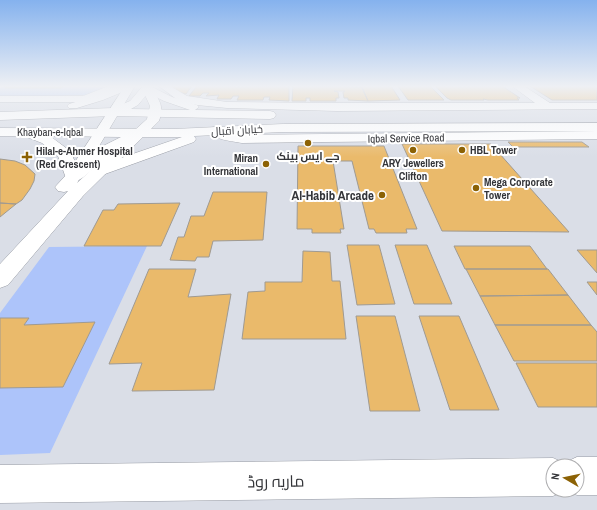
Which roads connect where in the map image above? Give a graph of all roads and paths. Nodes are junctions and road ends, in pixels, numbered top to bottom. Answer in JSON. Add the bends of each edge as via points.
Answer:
{"nodes":[{"id":1,"x":53,"y":110,"type":"edge"},
{"id":2,"x":87,"y":110,"type":"edge"},
{"id":3,"x":115,"y":110,"type":"edge"},
{"id":4,"x":119,"y":110,"type":"edge"},
{"id":5,"x":141,"y":110,"type":"edge"},
{"id":6,"x":141,"y":110,"type":"edge"},
{"id":7,"x":207,"y":110,"type":"edge"},
{"id":8,"x":554,"y":110,"type":"edge"},
{"id":9,"x":157,"y":112,"type":"junction"},
{"id":10,"x":37,"y":114,"type":"junction"},
{"id":11,"x":225,"y":114,"type":"junction"},
{"id":12,"x":181,"y":116,"type":"junction"},
{"id":13,"x":0,"y":117,"type":"edge"},
{"id":14,"x":566,"y":118,"type":"junction"},
{"id":15,"x":597,"y":118,"type":"edge"},
{"id":16,"x":80,"y":126,"type":"junction"},
{"id":17,"x":597,"y":127,"type":"edge"},
{"id":18,"x":283,"y":128,"type":"junction"},
{"id":19,"x":215,"y":131,"type":"junction"},
{"id":20,"x":0,"y":132,"type":"edge"},
{"id":21,"x":20,"y":132,"type":"junction"},
{"id":22,"x":64,"y":132,"type":"junction"},
{"id":23,"x":101,"y":133,"type":"junction"},
{"id":24,"x":142,"y":133,"type":"junction"},
{"id":25,"x":591,"y":135,"type":"edge"},
{"id":26,"x":123,"y":144,"type":"junction"},
{"id":27,"x":597,"y":144,"type":"edge"},
{"id":28,"x":99,"y":171,"type":"junction"},
{"id":29,"x":73,"y":177,"type":"junction"},
{"id":30,"x":0,"y":262,"type":"edge"},
{"id":31,"x":0,"y":279,"type":"edge"},
{"id":32,"x":585,"y":476,"type":"edge"},
{"id":33,"x":597,"y":476,"type":"edge"},
{"id":34,"x":545,"y":477,"type":"edge"},
{"id":35,"x":0,"y":484,"type":"edge"}],
"edges":[{"from":1,"to":10,"type":"main road"},
{"from":2,"to":10,"type":"main road","name":"Khayban-e-Iqbal"},
{"from":3,"to":16,"type":"main road"},
{"from":4,"to":23,"type":"main road"},
{"from":5,"to":9,"type":"main road"},
{"from":6,"to":9,"type":"main road"},
{"from":7,"to":11,"type":"main road"},
{"from":8,"to":14,"type":"main road"},
{"from":9,"to":12,"type":"main road"},
{"from":9,"to":24,"type":"main road"},
{"from":10,"to":13,"type":"main road","name":"Khayban-e-Iqbal"},
{"from":11,"to":12,"type":"main road","name":"خیابان اقبال"},
{"from":11,"to":14,"type":"main road","name":"خیابان اقبال"},
{"from":12,"to":18,"type":"main road"},
{"from":12,"to":24,"type":"main road"},
{"from":13,"to":16,"type":"main road"},
{"from":14,"to":15,"type":"main road","name":"خیابان اقبال"},
{"from":16,"to":22,"type":"main road"},
{"from":16,"to":23,"type":"main road"},
{"from":17,"to":18,"type":"main road","name":"خیابان اقبال"},
{"from":18,"to":19,"type":"main road","name":"خیابان اقبال"},
{"from":19,"to":24,"type":"main road","name":"خیابان اقبال"},
{"from":19,"to":25,"type":"main road","name":"Iqbal Service Road","via":[[234,138],[249,139]]},
{"from":19,"to":28,"type":"main road"},
{"from":20,"to":21,"type":"main road","name":"Khayban-e-Iqbal"},
{"from":21,"to":22,"type":"main road","name":"Khayban-e-Iqbal"},
{"from":21,"to":29,"type":"main road","via":[[47,140],[61,151],[68,160]]},
{"from":22,"to":23,"type":"main road","name":"Khayban-e-Iqbal"},
{"from":23,"to":24,"type":"main road","name":"خیابان اقبال"},
{"from":23,"to":26,"type":"main road"},
{"from":23,"to":29,"type":"main road"},
{"from":24,"to":26,"type":"main road"},
{"from":25,"to":27,"type":"main road"},
{"from":26,"to":28,"type":"main road"},
{"from":26,"to":29,"type":"main road","via":[[108,149]]},
{"from":28,"to":31,"type":"main road","via":[[77,192]]},
{"from":29,"to":30,"type":"main road"},
{"from":32,"to":33,"type":"main road"},
{"from":34,"to":35,"type":"main road","name":"ماریہ روڈ"}]}
